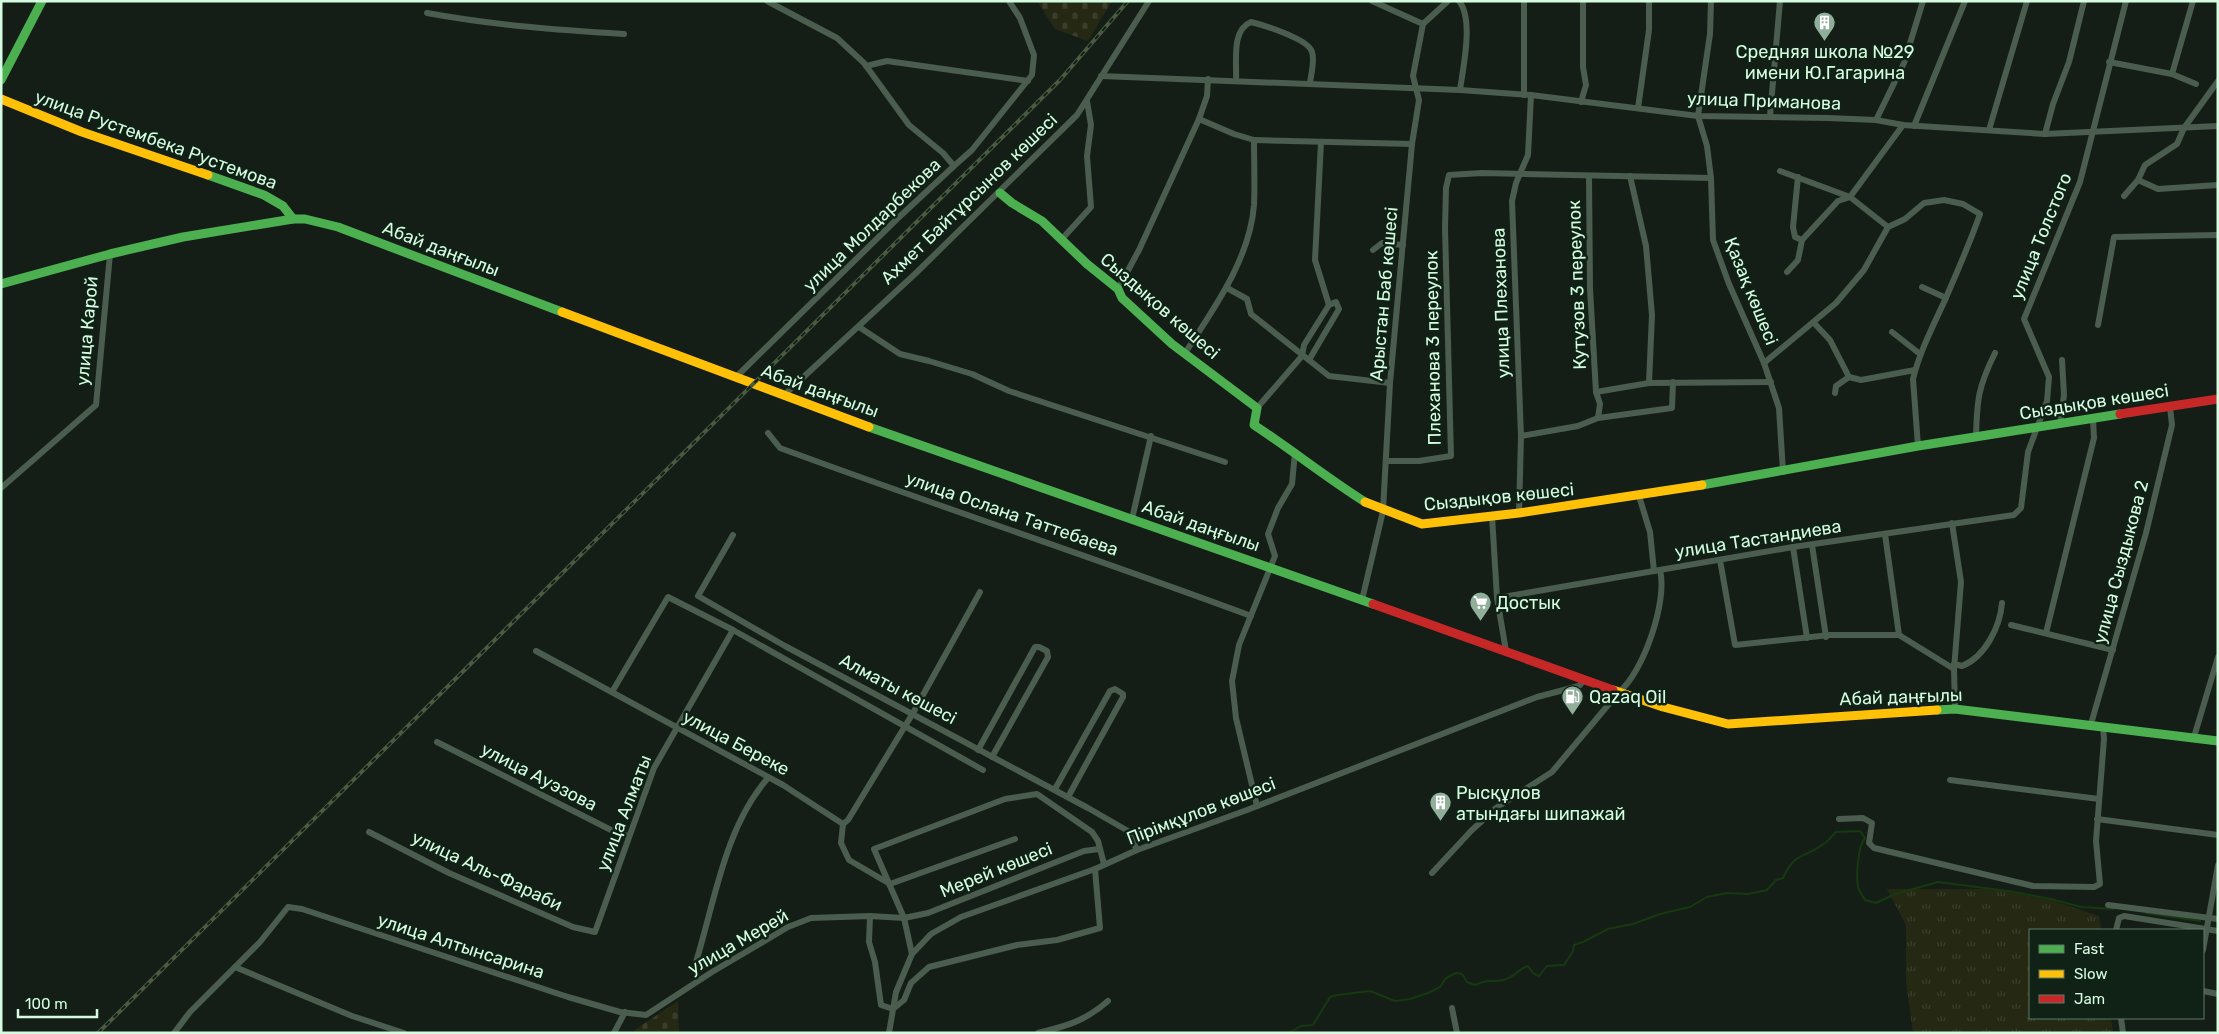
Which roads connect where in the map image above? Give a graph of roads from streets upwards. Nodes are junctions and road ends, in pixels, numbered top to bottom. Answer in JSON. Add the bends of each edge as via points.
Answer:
{"nodes":[{"id":1,"x":42,"y":1,"type":"edge"},
{"id":2,"x":767,"y":1,"type":"edge"},
{"id":3,"x":1008,"y":1,"type":"edge"},
{"id":4,"x":1149,"y":1,"type":"edge"},
{"id":5,"x":1372,"y":1,"type":"edge"},
{"id":6,"x":1448,"y":1,"type":"edge"},
{"id":7,"x":1459,"y":1,"type":"edge"},
{"id":8,"x":1524,"y":1,"type":"edge"},
{"id":9,"x":1583,"y":1,"type":"edge"},
{"id":10,"x":1649,"y":1,"type":"edge"},
{"id":11,"x":1711,"y":1,"type":"edge"},
{"id":12,"x":1780,"y":1,"type":"edge"},
{"id":13,"x":1923,"y":1,"type":"edge"},
{"id":14,"x":1965,"y":1,"type":"edge"},
{"id":15,"x":2027,"y":1,"type":"edge"},
{"id":16,"x":2084,"y":1,"type":"edge"},
{"id":17,"x":2126,"y":1,"type":"edge"},
{"id":18,"x":2195,"y":1,"type":"edge"},
{"id":19,"x":427,"y":13,"type":"dead end"},
{"id":20,"x":1423,"y":24,"type":"junction"},
{"id":21,"x":624,"y":34,"type":"dead end"},
{"id":22,"x":2109,"y":62,"type":"junction"},
{"id":23,"x":866,"y":66,"type":"junction"},
{"id":24,"x":2172,"y":74,"type":"junction"},
{"id":25,"x":1101,"y":76,"type":"junction"},
{"id":26,"x":1208,"y":79,"type":"junction"},
{"id":27,"x":1,"y":80,"type":"edge"},
{"id":28,"x":1236,"y":80,"type":"junction"},
{"id":29,"x":1028,"y":81,"type":"junction"},
{"id":30,"x":2218,"y":81,"type":"edge"},
{"id":31,"x":1310,"y":83,"type":"junction"},
{"id":32,"x":2196,"y":84,"type":"dead end"},
{"id":33,"x":1417,"y":88,"type":"junction"},
{"id":34,"x":1460,"y":90,"type":"junction"},
{"id":35,"x":1527,"y":95,"type":"junction"},
{"id":36,"x":1,"y":99,"type":"edge"},
{"id":37,"x":1086,"y":101,"type":"junction"},
{"id":38,"x":1581,"y":102,"type":"junction"},
{"id":39,"x":1638,"y":108,"type":"junction"},
{"id":40,"x":1698,"y":116,"type":"junction"},
{"id":41,"x":1770,"y":116,"type":"junction"},
{"id":42,"x":1199,"y":119,"type":"junction"},
{"id":43,"x":1876,"y":120,"type":"junction"},
{"id":44,"x":1903,"y":125,"type":"junction"},
{"id":45,"x":1914,"y":126,"type":"junction"},
{"id":46,"x":2218,"y":126,"type":"edge"},
{"id":47,"x":2184,"y":128,"type":"junction"},
{"id":48,"x":1989,"y":130,"type":"junction"},
{"id":49,"x":2093,"y":131,"type":"junction"},
{"id":50,"x":2045,"y":134,"type":"junction"},
{"id":51,"x":1254,"y":140,"type":"junction"},
{"id":52,"x":1321,"y":142,"type":"junction"},
{"id":53,"x":1412,"y":144,"type":"junction"},
{"id":54,"x":954,"y":166,"type":"junction"},
{"id":55,"x":1780,"y":171,"type":"dead end"},
{"id":56,"x":1520,"y":174,"type":"junction"},
{"id":57,"x":1589,"y":176,"type":"junction"},
{"id":58,"x":1630,"y":176,"type":"junction"},
{"id":59,"x":1798,"y":177,"type":"junction"},
{"id":60,"x":1711,"y":178,"type":"junction"},
{"id":61,"x":2138,"y":180,"type":"junction"},
{"id":62,"x":2218,"y":185,"type":"edge"},
{"id":63,"x":1000,"y":193,"type":"junction"},
{"id":64,"x":2124,"y":196,"type":"dead end"},
{"id":65,"x":1850,"y":197,"type":"junction"},
{"id":66,"x":293,"y":219,"type":"junction"},
{"id":67,"x":1888,"y":227,"type":"junction"},
{"id":68,"x":2218,"y":235,"type":"edge"},
{"id":69,"x":1062,"y":239,"type":"junction"},
{"id":70,"x":1802,"y":240,"type":"junction"},
{"id":71,"x":1403,"y":245,"type":"junction"},
{"id":72,"x":1373,"y":250,"type":"dead end"},
{"id":73,"x":110,"y":254,"type":"junction"},
{"id":74,"x":1787,"y":272,"type":"dead end"},
{"id":75,"x":1,"y":284,"type":"edge"},
{"id":76,"x":1227,"y":288,"type":"junction"},
{"id":77,"x":1922,"y":288,"type":"dead end"},
{"id":78,"x":1118,"y":289,"type":"junction"},
{"id":79,"x":1946,"y":298,"type":"junction"},
{"id":80,"x":1329,"y":305,"type":"junction"},
{"id":81,"x":1814,"y":323,"type":"junction"},
{"id":82,"x":2098,"y":325,"type":"dead end"},
{"id":83,"x":859,"y":327,"type":"junction"},
{"id":84,"x":1892,"y":332,"type":"dead end"},
{"id":85,"x":1995,"y":353,"type":"dead end"},
{"id":86,"x":1185,"y":354,"type":"junction"},
{"id":87,"x":1920,"y":354,"type":"junction"},
{"id":88,"x":1302,"y":356,"type":"junction"},
{"id":89,"x":1309,"y":360,"type":"junction"},
{"id":90,"x":2062,"y":360,"type":"dead end"},
{"id":91,"x":1764,"y":363,"type":"junction"},
{"id":92,"x":1915,"y":370,"type":"junction"},
{"id":93,"x":1849,"y":377,"type":"junction"},
{"id":94,"x":735,"y":378,"type":"junction"},
{"id":95,"x":1673,"y":382,"type":"junction"},
{"id":96,"x":1771,"y":382,"type":"junction"},
{"id":97,"x":1390,"y":383,"type":"junction"},
{"id":98,"x":1649,"y":383,"type":"junction"},
{"id":99,"x":1596,"y":392,"type":"junction"},
{"id":100,"x":1835,"y":393,"type":"dead end"},
{"id":101,"x":784,"y":396,"type":"junction"},
{"id":102,"x":2218,"y":399,"type":"edge"},
{"id":103,"x":2170,"y":407,"type":"junction"},
{"id":104,"x":1257,"y":408,"type":"junction"},
{"id":105,"x":1598,"y":418,"type":"junction"},
{"id":106,"x":2094,"y":419,"type":"junction"},
{"id":107,"x":2060,"y":425,"type":"junction"},
{"id":108,"x":2035,"y":428,"type":"junction"},
{"id":109,"x":768,"y":433,"type":"dead end"},
{"id":110,"x":1150,"y":436,"type":"junction"},
{"id":111,"x":1521,"y":436,"type":"junction"},
{"id":112,"x":1976,"y":437,"type":"junction"},
{"id":113,"x":1918,"y":446,"type":"junction"},
{"id":114,"x":1295,"y":452,"type":"junction"},
{"id":115,"x":1387,"y":461,"type":"junction"},
{"id":116,"x":1225,"y":462,"type":"dead end"},
{"id":117,"x":1783,"y":472,"type":"junction"},
{"id":118,"x":1,"y":488,"type":"edge"},
{"id":119,"x":1639,"y":496,"type":"junction"},
{"id":120,"x":2021,"y":508,"type":"joint"},
{"id":121,"x":1384,"y":511,"type":"junction"},
{"id":122,"x":1519,"y":513,"type":"junction"},
{"id":123,"x":1492,"y":516,"type":"junction"},
{"id":124,"x":1132,"y":519,"type":"junction"},
{"id":125,"x":1952,"y":524,"type":"junction"},
{"id":126,"x":1885,"y":534,"type":"junction"},
{"id":127,"x":733,"y":535,"type":"dead end"},
{"id":128,"x":1812,"y":545,"type":"junction"},
{"id":129,"x":1793,"y":547,"type":"junction"},
{"id":130,"x":1720,"y":560,"type":"junction"},
{"id":131,"x":1271,"y":567,"type":"junction"},
{"id":132,"x":1657,"y":571,"type":"junction"},
{"id":133,"x":980,"y":592,"type":"dead end"},
{"id":134,"x":1497,"y":598,"type":"junction"},
{"id":135,"x":1362,"y":600,"type":"junction"},
{"id":136,"x":2002,"y":603,"type":"dead end"},
{"id":137,"x":1251,"y":616,"type":"junction"},
{"id":138,"x":2011,"y":625,"type":"dead end"},
{"id":139,"x":733,"y":630,"type":"junction"},
{"id":140,"x":2046,"y":633,"type":"junction"},
{"id":141,"x":1899,"y":634,"type":"junction"},
{"id":142,"x":1826,"y":637,"type":"junction"},
{"id":143,"x":1807,"y":638,"type":"junction"},
{"id":144,"x":2113,"y":650,"type":"junction"},
{"id":145,"x":536,"y":651,"type":"dead end"},
{"id":146,"x":1506,"y":651,"type":"junction"},
{"id":147,"x":2218,"y":657,"type":"edge"},
{"id":148,"x":1954,"y":666,"type":"junction"},
{"id":149,"x":1585,"y":679,"type":"junction"},
{"id":150,"x":612,"y":692,"type":"junction"},
{"id":151,"x":1618,"y":692,"type":"junction"},
{"id":152,"x":1955,"y":709,"type":"junction"},
{"id":153,"x":913,"y":714,"type":"junction"},
{"id":154,"x":2091,"y":724,"type":"junction"},
{"id":155,"x":906,"y":726,"type":"junction"},
{"id":156,"x":2102,"y":726,"type":"junction"},
{"id":157,"x":678,"y":729,"type":"junction"},
{"id":158,"x":2194,"y":737,"type":"junction"},
{"id":159,"x":2218,"y":741,"type":"edge"},
{"id":160,"x":437,"y":742,"type":"dead end"},
{"id":161,"x":978,"y":750,"type":"junction"},
{"id":162,"x":992,"y":758,"type":"junction"},
{"id":163,"x":984,"y":770,"type":"dead end"},
{"id":164,"x":768,"y":778,"type":"junction"},
{"id":165,"x":1950,"y":780,"type":"dead end"},
{"id":166,"x":1055,"y":790,"type":"junction"},
{"id":167,"x":1068,"y":797,"type":"junction"},
{"id":168,"x":2099,"y":799,"type":"junction"},
{"id":169,"x":1257,"y":806,"type":"junction"},
{"id":170,"x":1839,"y":819,"type":"dead end"},
{"id":171,"x":2097,"y":819,"type":"junction"},
{"id":172,"x":843,"y":824,"type":"junction"},
{"id":173,"x":369,"y":832,"type":"dead end"},
{"id":174,"x":2218,"y":835,"type":"edge"},
{"id":175,"x":628,"y":836,"type":"junction"},
{"id":176,"x":1015,"y":839,"type":"dead end"},
{"id":177,"x":1099,"y":849,"type":"junction"},
{"id":178,"x":1137,"y":850,"type":"junction"},
{"id":179,"x":1104,"y":864,"type":"junction"},
{"id":180,"x":2218,"y":866,"type":"edge"},
{"id":181,"x":1095,"y":869,"type":"junction"},
{"id":182,"x":1432,"y":873,"type":"dead end"},
{"id":183,"x":890,"y":884,"type":"junction"},
{"id":184,"x":2108,"y":905,"type":"dead end"},
{"id":185,"x":870,"y":916,"type":"junction"},
{"id":186,"x":904,"y":918,"type":"junction"},
{"id":187,"x":2209,"y":918,"type":"junction"},
{"id":188,"x":2218,"y":919,"type":"edge"},
{"id":189,"x":2116,"y":929,"type":"edge"},
{"id":190,"x":2207,"y":929,"type":"junction"},
{"id":191,"x":2218,"y":931,"type":"edge"},
{"id":192,"x":595,"y":932,"type":"joint"},
{"id":193,"x":2204,"y":945,"type":"edge"},
{"id":194,"x":912,"y":954,"type":"junction"},
{"id":195,"x":696,"y":962,"type":"dead end"},
{"id":196,"x":235,"y":967,"type":"junction"},
{"id":197,"x":2204,"y":991,"type":"edge"},
{"id":198,"x":2218,"y":994,"type":"edge"},
{"id":199,"x":1108,"y":1001,"type":"dead end"},
{"id":200,"x":1452,"y":1008,"type":"dead end"},
{"id":201,"x":893,"y":1009,"type":"junction"},
{"id":202,"x":625,"y":1012,"type":"junction"},
{"id":203,"x":2121,"y":1019,"type":"edge"},
{"id":204,"x":174,"y":1033,"type":"edge"},
{"id":205,"x":404,"y":1033,"type":"edge"},
{"id":206,"x":614,"y":1033,"type":"edge"},
{"id":207,"x":889,"y":1033,"type":"edge"},
{"id":208,"x":1038,"y":1033,"type":"edge"},
{"id":209,"x":1457,"y":1033,"type":"edge"},
{"id":210,"x":2123,"y":1033,"type":"edge"}],
"edges":[{"from":1,"to":27,"type":"street"},
{"from":2,"to":23,"type":"street","name":"улица Молдарбекова","via":[[837,38]]},
{"from":3,"to":29,"type":"street","via":[[1020,18],[1034,55]]},
{"from":4,"to":25,"type":"street","name":"Ахмет Байтұрсынов көшесі"},
{"from":5,"to":20,"type":"street"},
{"from":6,"to":20,"type":"street"},
{"from":7,"to":34,"type":"street","via":[[1463,6],[1466,38]]},
{"from":8,"to":35,"type":"street","name":"улица Плеханова"},
{"from":9,"to":38,"type":"street","via":[[1586,85]]},
{"from":10,"to":39,"type":"street"},
{"from":11,"to":40,"type":"street","name":"Қазақ көшесі","via":[[1710,34]]},
{"from":12,"to":41,"type":"street"},
{"from":13,"to":43,"type":"street","via":[[1904,63]]},
{"from":14,"to":45,"type":"street"},
{"from":15,"to":48,"type":"street"},
{"from":16,"to":50,"type":"street","via":[[2069,62]]},
{"from":17,"to":22,"type":"street","name":"улица Толстого"},
{"from":18,"to":24,"type":"street"},
{"from":19,"to":21,"type":"street","via":[[469,21]]},
{"from":20,"to":33,"type":"street","name":"Арыстан Баб көшесі","via":[[1413,76]]},
{"from":22,"to":24,"type":"street"},
{"from":22,"to":49,"type":"street","name":"улица Толстого"},
{"from":23,"to":29,"type":"street","via":[[887,62]]},
{"from":23,"to":54,"type":"street","name":"улица Молдарбекова","via":[[909,125]]},
{"from":24,"to":32,"type":"street"},
{"from":25,"to":26,"type":"street","name":"улица Приманова"},
{"from":25,"to":37,"type":"street","name":"Ахмет Байтұрсынов көшесі"},
{"from":26,"to":28,"type":"street","name":"улица Приманова"},
{"from":26,"to":42,"type":"street","via":[[1207,96]]},
{"from":28,"to":31,"type":"street","name":"улица Приманова"},
{"from":28,"to":31,"type":"street","via":[[1238,37],[1244,25],[1251,22],[1282,32],[1311,48]]},
{"from":29,"to":54,"type":"street","via":[[972,150]]},
{"from":30,"to":47,"type":"street"},
{"from":31,"to":33,"type":"street","name":"улица Приманова"},
{"from":33,"to":34,"type":"street","name":"улица Приманова"},
{"from":33,"to":53,"type":"street","name":"Арыстан Баб көшесі","via":[[1419,100]]},
{"from":34,"to":35,"type":"street","name":"улица Приманова"},
{"from":35,"to":38,"type":"street","name":"улица Приманова"},
{"from":35,"to":56,"type":"street","name":"улица Плеханова","via":[[1528,155]]},
{"from":36,"to":66,"type":"street","name":"улица Рустембека Рустемова","via":[[82,132],[264,195],[283,206]]},
{"from":37,"to":63,"type":"street","name":"Ахмет Байтұрсынов көшесі","via":[[1077,116]]},
{"from":37,"to":69,"type":"street","via":[[1091,125],[1087,156],[1091,207]]},
{"from":38,"to":39,"type":"street","name":"улица Приманова"},
{"from":39,"to":40,"type":"street","name":"улица Приманова"},
{"from":40,"to":41,"type":"street","name":"улица Приманова"},
{"from":40,"to":60,"type":"street","name":"Қазақ көшесі","via":[[1707,146]]},
{"from":41,"to":43,"type":"street","name":"улица Приманова"},
{"from":42,"to":51,"type":"street"},
{"from":42,"to":78,"type":"street"},
{"from":43,"to":44,"type":"street","name":"улица Приманова"},
{"from":44,"to":45,"type":"street","name":"улица Приманова"},
{"from":44,"to":65,"type":"street"},
{"from":45,"to":48,"type":"street","name":"улица Приманова"},
{"from":46,"to":47,"type":"street","name":"улица Приманова"},
{"from":47,"to":49,"type":"street","name":"улица Приманова"},
{"from":47,"to":61,"type":"street","via":[[2177,144],[2145,165]]},
{"from":48,"to":50,"type":"street","name":"улица Приманова"},
{"from":49,"to":50,"type":"street","name":"улица Приманова"},
{"from":49,"to":108,"type":"street","name":"улица Толстого","via":[[2080,182],[2024,319],[2049,377],[2047,401]]},
{"from":51,"to":52,"type":"street"},
{"from":51,"to":76,"type":"street","via":[[1254,206]]},
{"from":52,"to":53,"type":"street"},
{"from":52,"to":80,"type":"street","via":[[1315,260]]},
{"from":53,"to":71,"type":"street","name":"Арыстан Баб көшесі"},
{"from":54,"to":94,"type":"street","name":"улица Молдарбекова"},
{"from":55,"to":59,"type":"street"},
{"from":56,"to":57,"type":"street"},
{"from":56,"to":111,"type":"street","name":"улица Плеханова","via":[[1512,201]]},
{"from":56,"to":115,"type":"street","name":"Плеханова 3 переулок","via":[[1449,175],[1445,228],[1451,456]]},
{"from":57,"to":58,"type":"street"},
{"from":57,"to":99,"type":"street","name":"Кутузов 3 переулок","via":[[1590,289]]},
{"from":58,"to":60,"type":"street"},
{"from":58,"to":98,"type":"street","via":[[1646,246],[1652,315]]},
{"from":59,"to":65,"type":"street"},
{"from":59,"to":70,"type":"street","via":[[1793,226],[1795,237]]},
{"from":60,"to":91,"type":"street","name":"Қазақ көшесі","via":[[1713,240]]},
{"from":61,"to":62,"type":"street","via":[[2158,189]]},
{"from":61,"to":64,"type":"street"},
{"from":63,"to":69,"type":"street","name":"Сыздықов көшесі","via":[[1042,220]]},
{"from":63,"to":83,"type":"street","name":"Ахмет Байтұрсынов көшесі"},
{"from":65,"to":67,"type":"street"},
{"from":65,"to":70,"type":"street","via":[[1838,201]]},
{"from":66,"to":73,"type":"street","name":"Абай даңғылы","via":[[183,237]]},
{"from":66,"to":94,"type":"street","name":"Абай даңғылы","via":[[338,227]]},
{"from":67,"to":79,"type":"street","via":[[1905,219],[1924,203],[1944,200],[1963,204],[1980,214]]},
{"from":67,"to":81,"type":"street","via":[[1864,270]]},
{"from":68,"to":82,"type":"street","via":[[2114,237]]},
{"from":69,"to":78,"type":"street","name":"Сыздықов көшесі"},
{"from":70,"to":74,"type":"street","via":[[1798,260]]},
{"from":71,"to":72,"type":"street","via":[[1382,243]]},
{"from":71,"to":97,"type":"street","name":"Арыстан Баб көшесі"},
{"from":73,"to":75,"type":"street","name":"Абай даңғылы"},
{"from":73,"to":118,"type":"street","name":"улица Карой","via":[[96,404]]},
{"from":76,"to":86,"type":"street"},
{"from":76,"to":88,"type":"street","via":[[1247,299],[1251,314]]},
{"from":77,"to":79,"type":"street"},
{"from":78,"to":86,"type":"street","name":"Сыздықов көшесі","via":[[1122,298]]},
{"from":79,"to":87,"type":"street"},
{"from":80,"to":88,"type":"street","via":[[1304,345]]},
{"from":80,"to":89,"type":"street","via":[[1336,302],[1339,309]]},
{"from":81,"to":91,"type":"street"},
{"from":81,"to":93,"type":"street","via":[[1830,340]]},
{"from":83,"to":101,"type":"street","name":"Ахмет Байтұрсынов көшесі"},
{"from":83,"to":110,"type":"street","via":[[900,354],[972,374],[1009,391]]},
{"from":84,"to":87,"type":"street"},
{"from":85,"to":112,"type":"street","via":[[1976,402]]},
{"from":86,"to":104,"type":"street","name":"Сыздықов көшесі"},
{"from":87,"to":92,"type":"street"},
{"from":88,"to":89,"type":"street"},
{"from":88,"to":104,"type":"street"},
{"from":89,"to":97,"type":"street","via":[[1329,376]]},
{"from":90,"to":107,"type":"street","via":[[2064,395]]},
{"from":91,"to":96,"type":"street","name":"Қазақ көшесі"},
{"from":92,"to":93,"type":"street","via":[[1861,380]]},
{"from":92,"to":113,"type":"street"},
{"from":93,"to":100,"type":"street","via":[[1836,386]]},
{"from":94,"to":101,"type":"street","name":"Абай даңғылы"},
{"from":95,"to":96,"type":"street","name":"Кутузов 3 переулок"},
{"from":95,"to":98,"type":"street","name":"Кутузов 3 переулок"},
{"from":95,"to":105,"type":"street","via":[[1672,408]]},
{"from":96,"to":117,"type":"street","name":"Қазақ көшесі","via":[[1779,408]]},
{"from":97,"to":115,"type":"street","name":"Арыстан Баб көшесі"},
{"from":98,"to":99,"type":"street","name":"Кутузов 3 переулок"},
{"from":99,"to":105,"type":"street","name":"Кутузов 3 переулок","via":[[1600,404]]},
{"from":101,"to":124,"type":"street","name":"Абай даңғылы"},
{"from":102,"to":103,"type":"street","name":"Сыздықов көшесі"},
{"from":103,"to":106,"type":"street","name":"Сыздықов көшесі"},
{"from":103,"to":144,"type":"street","name":"улица Сыздыкова 2","via":[[2172,425]]},
{"from":104,"to":114,"type":"street","name":"Сыздықов көшесі","via":[[1254,425]]},
{"from":105,"to":111,"type":"street","via":[[1578,426]]},
{"from":106,"to":107,"type":"street","name":"Сыздықов көшесі"},
{"from":106,"to":140,"type":"street","via":[[2094,438]]},
{"from":107,"to":108,"type":"street","name":"Сыздықов көшесі"},
{"from":108,"to":112,"type":"street","name":"Сыздықов көшесі"},
{"from":108,"to":120,"type":"street","name":"улица Толстого","via":[[2028,452]]},
{"from":109,"to":137,"type":"street","name":"улица Ослана Таттебаева","via":[[780,448]]},
{"from":110,"to":116,"type":"street"},
{"from":110,"to":124,"type":"street"},
{"from":111,"to":122,"type":"street","name":"улица Плеханова"},
{"from":112,"to":113,"type":"street","name":"Сыздықов көшесі"},
{"from":113,"to":117,"type":"street","name":"Сыздықов көшесі"},
{"from":114,"to":121,"type":"street","name":"Сыздықов көшесі","via":[[1328,479]]},
{"from":114,"to":131,"type":"street","via":[[1292,484],[1268,534],[1275,556]]},
{"from":115,"to":121,"type":"street","name":"Арыстан Баб көшесі"},
{"from":117,"to":119,"type":"street","name":"Сыздықов көшесі"},
{"from":119,"to":122,"type":"street","name":"Сыздықов көшесі"},
{"from":119,"to":132,"type":"street"},
{"from":120,"to":125,"type":"street","name":"улица Тастандиева","via":[[2014,515]]},
{"from":121,"to":123,"type":"street","name":"Сыздықов көшесі","via":[[1422,524]]},
{"from":121,"to":135,"type":"street","name":"Арыстан Баб көшесі"},
{"from":122,"to":123,"type":"street","name":"Сыздықов көшесі"},
{"from":123,"to":134,"type":"street"},
{"from":124,"to":131,"type":"street","name":"Абай даңғылы"},
{"from":125,"to":126,"type":"street","name":"улица Тастандиева"},
{"from":125,"to":148,"type":"street","via":[[1961,582]]},
{"from":126,"to":128,"type":"street","name":"улица Тастандиева"},
{"from":126,"to":141,"type":"street"},
{"from":127,"to":153,"type":"street","name":"Алматы көшесі","via":[[698,596]]},
{"from":128,"to":129,"type":"street","name":"улица Тастандиева"},
{"from":128,"to":142,"type":"street"},
{"from":129,"to":130,"type":"street","name":"улица Тастандиева"},
{"from":129,"to":143,"type":"street"},
{"from":130,"to":132,"type":"street","name":"улица Тастандиева"},
{"from":130,"to":143,"type":"street","via":[[1735,645]]},
{"from":131,"to":135,"type":"street","name":"Абай даңғылы"},
{"from":131,"to":137,"type":"street"},
{"from":132,"to":134,"type":"street","name":"улица Тастандиева"},
{"from":132,"to":151,"type":"street","via":[[1663,580],[1656,624],[1626,687]]},
{"from":133,"to":153,"type":"street"},
{"from":134,"to":146,"type":"street"},
{"from":135,"to":146,"type":"street","name":"Абай даңғылы"},
{"from":136,"to":148,"type":"street","via":[[2001,618],[1973,662]]},
{"from":137,"to":169,"type":"street","via":[[1238,645],[1232,680],[1236,718]]},
{"from":138,"to":140,"type":"street"},
{"from":139,"to":150,"type":"street","via":[[668,597]]},
{"from":139,"to":155,"type":"street"},
{"from":139,"to":157,"type":"street","name":"улица Алматы"},
{"from":140,"to":144,"type":"street"},
{"from":141,"to":142,"type":"street"},
{"from":141,"to":148,"type":"street"},
{"from":142,"to":143,"type":"street"},
{"from":144,"to":154,"type":"street","name":"улица Сыздыкова 2"},
{"from":145,"to":150,"type":"street","name":"улица Береке"},
{"from":146,"to":149,"type":"street","name":"Абай даңғылы"},
{"from":147,"to":158,"type":"street"},
{"from":148,"to":152,"type":"street"},
{"from":149,"to":151,"type":"street","name":"Абай даңғылы"},
{"from":149,"to":169,"type":"street","name":"Пірімқұлов көшесі","via":[[1579,686],[1538,697]]},
{"from":150,"to":157,"type":"street","name":"улица Береке"},
{"from":151,"to":152,"type":"street","name":"Абай даңғылы","via":[[1728,724]]},
{"from":151,"to":182,"type":"street","via":[[1552,772],[1496,808]]},
{"from":152,"to":154,"type":"street","name":"Абай даңғылы"},
{"from":153,"to":155,"type":"street"},
{"from":153,"to":161,"type":"street","name":"Алматы көшесі"},
{"from":154,"to":156,"type":"street","name":"Абай даңғылы"},
{"from":155,"to":163,"type":"street"},
{"from":155,"to":172,"type":"street"},
{"from":156,"to":158,"type":"street","name":"Абай даңғылы"},
{"from":156,"to":168,"type":"street","via":[[2104,740]]},
{"from":157,"to":164,"type":"street","name":"улица Береке"},
{"from":157,"to":175,"type":"street","name":"улица Алматы","via":[[654,768]]},
{"from":158,"to":159,"type":"street","name":"Абай даңғылы"},
{"from":160,"to":175,"type":"street","name":"улица Ауэзова"},
{"from":161,"to":162,"type":"street","name":"Алматы көшесі"},
{"from":161,"to":162,"type":"street","via":[[1036,647],[1047,650],[1048,657]]},
{"from":162,"to":166,"type":"street","name":"Алматы көшесі"},
{"from":164,"to":172,"type":"street","name":"улица Береке"},
{"from":164,"to":195,"type":"street","via":[[744,813],[726,857]]},
{"from":165,"to":168,"type":"street"},
{"from":166,"to":167,"type":"street","name":"Алматы көшесі"},
{"from":166,"to":167,"type":"street","via":[[1110,691],[1115,689],[1123,697]]},
{"from":167,"to":178,"type":"street","name":"Алматы көшесі","via":[[1128,832]]},
{"from":168,"to":171,"type":"street"},
{"from":169,"to":178,"type":"street","name":"Пірімқұлов көшесі"},
{"from":170,"to":171,"type":"street","via":[[1863,818],[1872,823],[1870,843],[1874,848],[2033,886],[2084,887],[2100,884]]},
{"from":171,"to":174,"type":"street"},
{"from":172,"to":183,"type":"street","via":[[841,843],[848,860]]},
{"from":173,"to":192,"type":"street","name":"улица Аль-Фараби","via":[[573,927]]},
{"from":175,"to":192,"type":"street","name":"улица Алматы"},
{"from":176,"to":183,"type":"street"},
{"from":177,"to":179,"type":"street"},
{"from":177,"to":183,"type":"street","via":[[1092,832],[1037,794],[1005,799],[874,849]]},
{"from":177,"to":186,"type":"street","name":"Мерей көшесі","via":[[1084,851],[928,913]]},
{"from":178,"to":179,"type":"street","name":"Пірімқұлов көшесі"},
{"from":179,"to":181,"type":"street","name":"Пірімқұлов көшесі"},
{"from":180,"to":187,"type":"street"},
{"from":181,"to":194,"type":"street","name":"Пірімқұлов көшесі","via":[[962,917],[931,934]]},
{"from":181,"to":201,"type":"street","via":[[1100,928],[928,967],[911,984],[904,1000]]},
{"from":183,"to":186,"type":"street"},
{"from":184,"to":187,"type":"street"},
{"from":185,"to":186,"type":"street","name":"улица Мерей"},
{"from":185,"to":201,"type":"street","via":[[869,942],[881,1005]]},
{"from":185,"to":202,"type":"street","name":"улица Мерей","via":[[811,918],[754,947],[646,1015]]},
{"from":186,"to":194,"type":"street"},
{"from":187,"to":188,"type":"street"},
{"from":187,"to":190,"type":"street"},
{"from":189,"to":190,"type":"street","via":[[2119,918],[2124,916]]},
{"from":190,"to":191,"type":"street"},
{"from":190,"to":193,"type":"street"},
{"from":194,"to":201,"type":"street","name":"Пірімқұлов көшесі","via":[[896,992]]},
{"from":196,"to":202,"type":"street","name":"улица Алтынсарина","via":[[288,907],[568,997]]},
{"from":196,"to":204,"type":"street","via":[[190,1012]]},
{"from":196,"to":205,"type":"street","via":[[352,1016]]},
{"from":197,"to":198,"type":"street"},
{"from":199,"to":208,"type":"street","via":[[1091,1015],[1068,1026]]},
{"from":200,"to":209,"type":"street"},
{"from":201,"to":207,"type":"street","name":"Пірімқұлов көшесі"},
{"from":202,"to":206,"type":"street"},
{"from":203,"to":210,"type":"street"}]}
